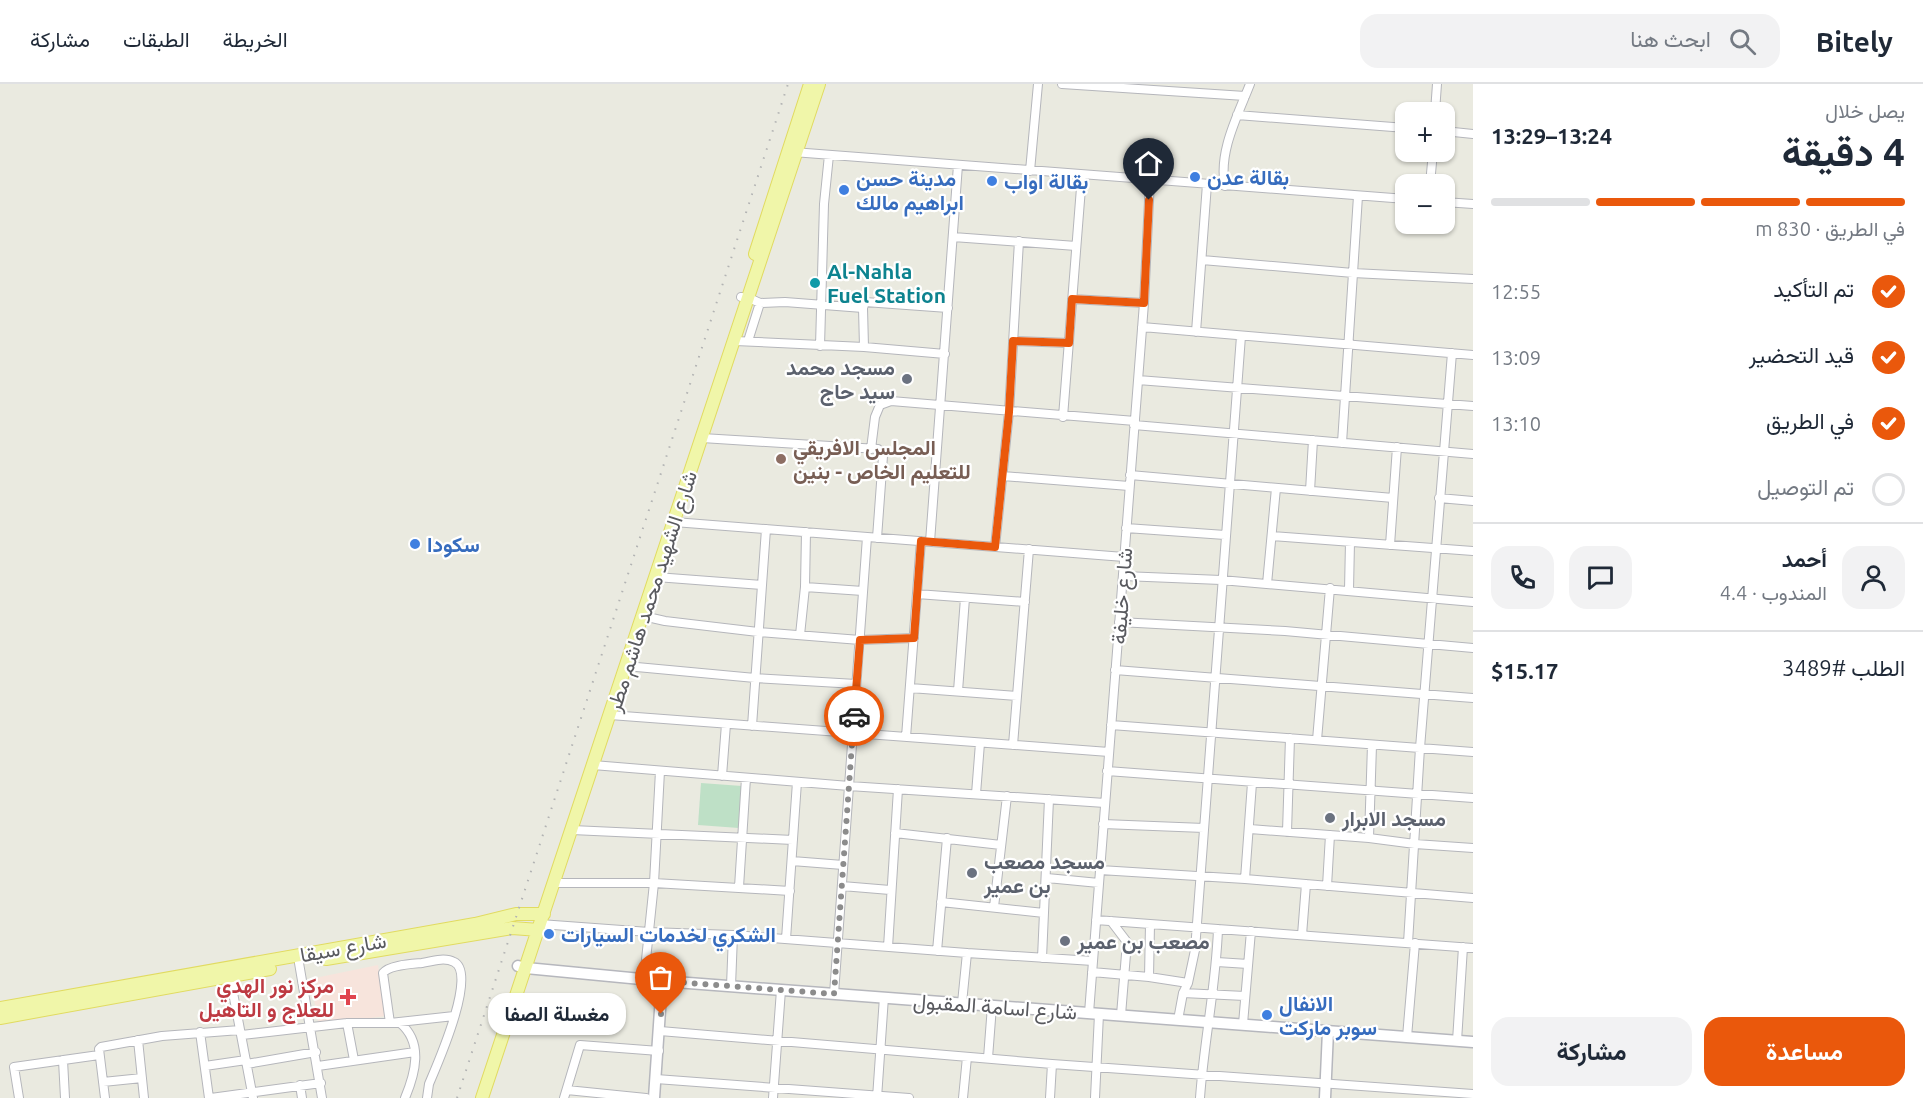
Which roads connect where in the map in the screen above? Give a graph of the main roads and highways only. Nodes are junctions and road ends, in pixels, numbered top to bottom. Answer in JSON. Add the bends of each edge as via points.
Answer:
{"nodes":[{"id":1,"x":810,"y":84,"type":"edge"},
{"id":2,"x":819,"y":84,"type":"edge"},
{"id":3,"x":793,"y":152,"type":"junction"},
{"id":4,"x":750,"y":299,"type":"junction"},
{"id":5,"x":538,"y":922,"type":"junction"},
{"id":6,"x":522,"y":967,"type":"junction"},
{"id":7,"x":0,"y":1008,"type":"edge"},
{"id":8,"x":0,"y":1018,"type":"edge"},
{"id":9,"x":474,"y":1098,"type":"edge"},
{"id":10,"x":482,"y":1098,"type":"edge"}],
"edges":[{"from":1,"to":3,"type":"main road","name":"شارع الشهيد محمد هاشم مطر"},
{"from":2,"to":3,"type":"main road","name":"شارع الشهيد محمد هاشم مطر"},
{"from":3,"to":4,"type":"main road","name":"شارع الشهيد محمد هاشم مطر"},
{"from":4,"to":5,"type":"main road","name":"شارع الشهيد محمد هاشم مطر"},
{"from":4,"to":5,"type":"main road","name":"شارع الشهيد محمد هاشم مطر","via":[[741,341],[702,438]]},
{"from":5,"to":6,"type":"main road","name":"شارع الشهيد محمد هاشم مطر"},
{"from":5,"to":7,"type":"main road","name":"شارع سيقا","via":[[516,914]]},
{"from":5,"to":8,"type":"main road","name":"شارع سيقا"},
{"from":6,"to":9,"type":"main road","name":"شارع الشهيد محمد هاشم مطر"},
{"from":6,"to":10,"type":"main road","name":"شارع الشهيد محمد هاشم مطر"}]}
